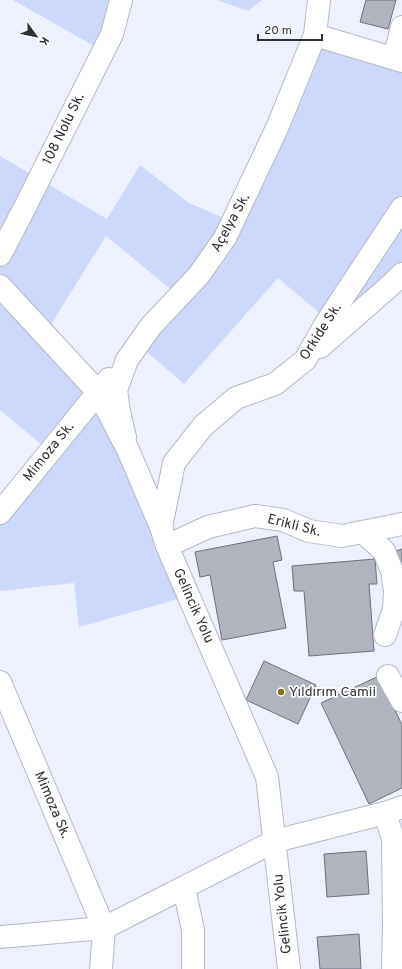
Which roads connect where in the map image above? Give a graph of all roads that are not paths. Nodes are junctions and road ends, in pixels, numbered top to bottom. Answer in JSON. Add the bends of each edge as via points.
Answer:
{"nodes":[{"id":1,"x":121,"y":0,"type":"edge"},
{"id":2,"x":319,"y":0,"type":"edge"},
{"id":3,"x":402,"y":27,"type":"edge"},
{"id":4,"x":315,"y":35,"type":"junction"},
{"id":5,"x":398,"y":60,"type":"edge"},
{"id":6,"x":402,"y":208,"type":"edge"},
{"id":7,"x":0,"y":255,"type":"edge"},
{"id":8,"x":402,"y":274,"type":"edge"},
{"id":9,"x":0,"y":286,"type":"edge"},
{"id":10,"x":127,"y":360,"type":"junction"},
{"id":11,"x":305,"y":360,"type":"junction"},
{"id":12,"x":98,"y":392,"type":"junction"},
{"id":13,"x":128,"y":450,"type":"junction"},
{"id":14,"x":0,"y":513,"type":"edge"},
{"id":15,"x":402,"y":524,"type":"edge"},
{"id":16,"x":364,"y":532,"type":"junction"},
{"id":17,"x":164,"y":536,"type":"junction"},
{"id":18,"x":385,"y":635,"type":"dead end"},
{"id":19,"x":388,"y":676,"type":"dead end"},
{"id":20,"x":0,"y":682,"type":"edge"},
{"id":21,"x":402,"y":701,"type":"edge"},
{"id":22,"x":393,"y":810,"type":"edge"},
{"id":23,"x":275,"y":842,"type":"junction"},
{"id":24,"x":184,"y":888,"type":"junction"},
{"id":25,"x":104,"y":928,"type":"junction"},
{"id":26,"x":0,"y":937,"type":"edge"},
{"id":27,"x":101,"y":969,"type":"edge"},
{"id":28,"x":193,"y":969,"type":"edge"},
{"id":29,"x":289,"y":969,"type":"edge"},
{"id":30,"x":393,"y":969,"type":"edge"}],
"edges":[{"from":1,"to":7,"type":"street","name":"108 Nolu Sk.","via":[[112,34]]},
{"from":2,"to":4,"type":"street","name":"Açelya Sk."},
{"from":3,"to":5,"type":"street"},
{"from":4,"to":5,"type":"street"},
{"from":4,"to":10,"type":"street","name":"Açelya Sk.","via":[[277,128],[225,238],[199,275],[151,326]]},
{"from":6,"to":11,"type":"street","name":"Orkide Sk.","via":[[328,320]]},
{"from":8,"to":11,"type":"street"},
{"from":9,"to":12,"type":"street","name":"Gelincik Yolu"},
{"from":10,"to":12,"type":"street","name":"Mimoza Sk."},
{"from":10,"to":13,"type":"street","name":"Açelya Sk.","via":[[116,390]]},
{"from":11,"to":17,"type":"street","name":"Orkide Sk.","via":[[275,384],[236,398],[203,426],[174,463]]},
{"from":12,"to":13,"type":"street","name":"Gelincik Yolu"},
{"from":12,"to":14,"type":"street","name":"Mimoza Sk."},
{"from":13,"to":17,"type":"street","name":"Gelincik Yolu"},
{"from":15,"to":16,"type":"street","name":"Erikli Sk."},
{"from":16,"to":17,"type":"street","name":"Erikli Sk.","via":[[342,536],[309,531],[283,520],[255,516]]},
{"from":16,"to":18,"type":"street","via":[[384,551],[392,571],[394,609]]},
{"from":17,"to":23,"type":"street","name":"Gelincik Yolu","via":[[268,776]]},
{"from":19,"to":21,"type":"street"},
{"from":20,"to":25,"type":"street","name":"Mimoza Sk."},
{"from":22,"to":23,"type":"street"},
{"from":22,"to":30,"type":"street"},
{"from":23,"to":24,"type":"street"},
{"from":23,"to":29,"type":"street","name":"Gelincik Yolu"},
{"from":24,"to":25,"type":"street"},
{"from":24,"to":28,"type":"street","via":[[193,930]]},
{"from":25,"to":26,"type":"street"},
{"from":25,"to":27,"type":"street"}]}
